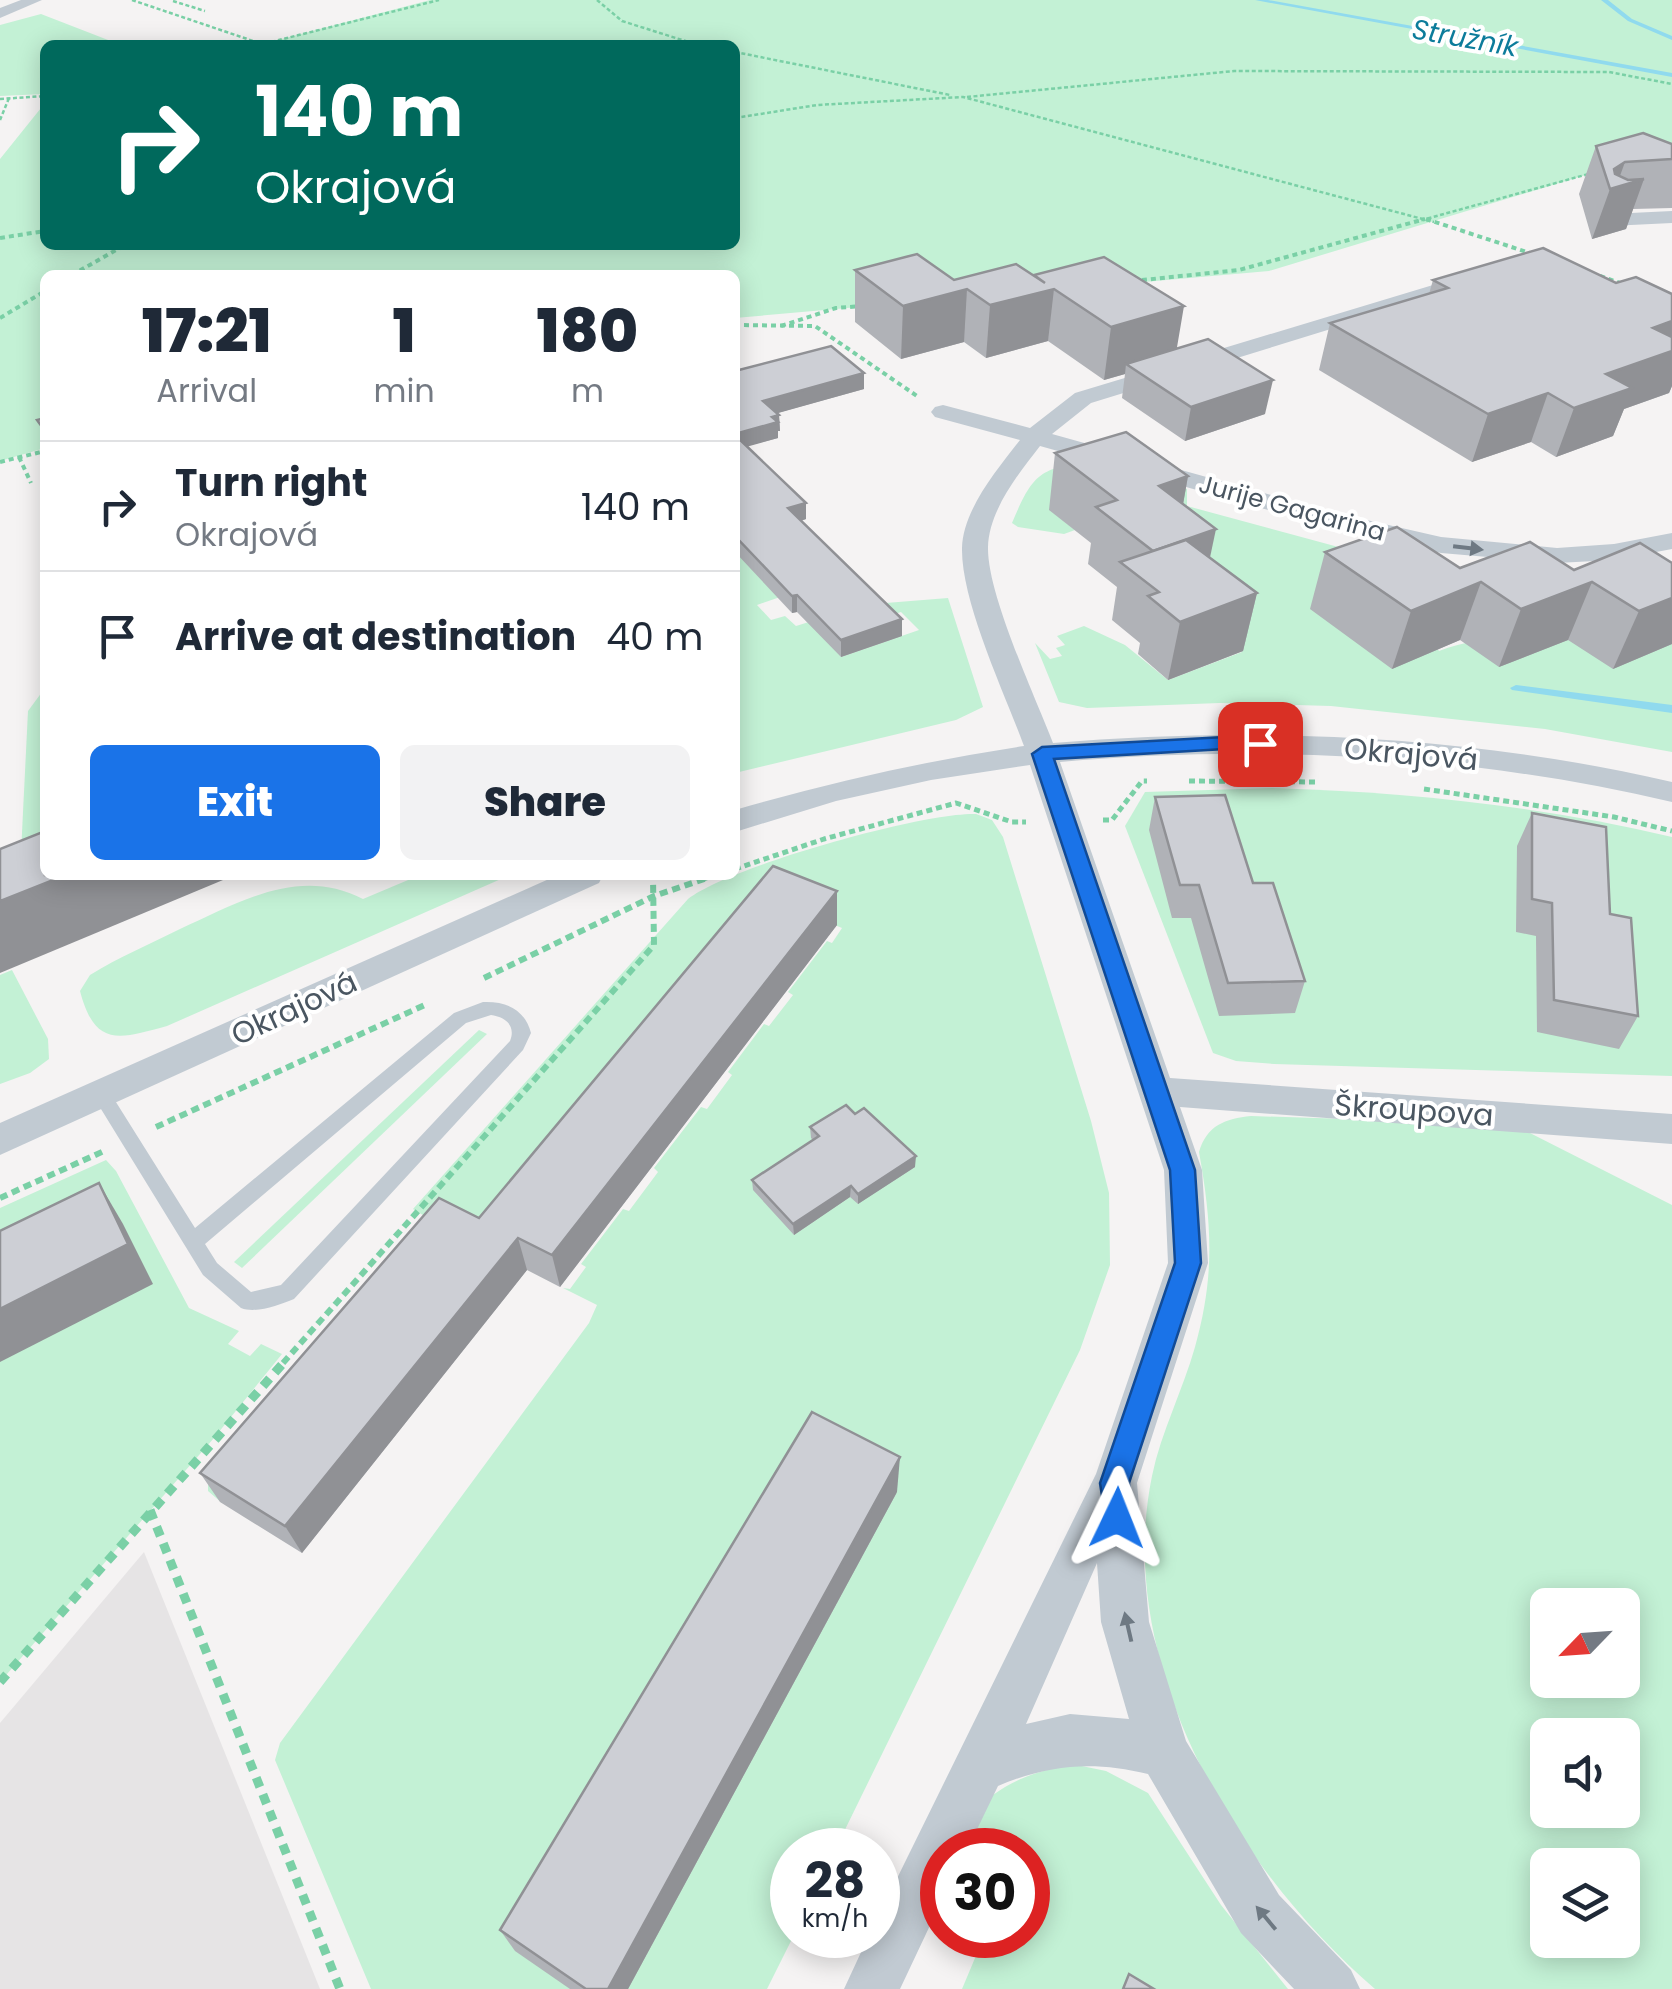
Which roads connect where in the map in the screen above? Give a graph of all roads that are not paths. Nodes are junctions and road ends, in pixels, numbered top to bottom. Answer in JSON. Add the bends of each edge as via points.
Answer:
{"nodes":[{"id":1,"x":35,"y":0,"type":"edge"},
{"id":2,"x":0,"y":13,"type":"edge"},
{"id":3,"x":1672,"y":217,"type":"edge"},
{"id":4,"x":1610,"y":220,"type":"edge"},
{"id":5,"x":1486,"y":275,"type":"edge"},
{"id":6,"x":942,"y":412,"type":"road end"},
{"id":7,"x":1035,"y":436,"type":"junction"},
{"id":8,"x":1672,"y":541,"type":"edge"},
{"id":9,"x":1042,"y":754,"type":"junction"},
{"id":10,"x":1672,"y":792,"type":"edge"},
{"id":11,"x":740,"y":819,"type":"edge"},
{"id":12,"x":577,"y":880,"type":"edge"},
{"id":13,"x":1156,"y":1090,"type":"junction"},
{"id":14,"x":102,"y":1096,"type":"junction"},
{"id":15,"x":1672,"y":1129,"type":"edge"},
{"id":16,"x":0,"y":1140,"type":"edge"},
{"id":17,"x":193,"y":1242,"type":"junction"},
{"id":18,"x":1114,"y":1483,"type":"junction"},
{"id":19,"x":1164,"y":1752,"type":"junction"},
{"id":20,"x":980,"y":1768,"type":"junction"},
{"id":21,"x":872,"y":1989,"type":"edge"},
{"id":22,"x":1332,"y":1989,"type":"edge"}],
"edges":[{"from":1,"to":2,"type":"street"},
{"from":3,"to":4,"type":"street"},
{"from":5,"to":7,"type":"street","via":[[1097,392]]},
{"from":6,"to":7,"type":"street","name":"Jurije Gagarina"},
{"from":7,"to":8,"type":"street","name":"Jurije Gagarina","one_way":true,"via":[[1433,544],[1573,555]]},
{"from":7,"to":9,"type":"street","via":[[990,499],[976,547],[986,603]]},
{"from":9,"to":10,"type":"street","name":"Okrajová","via":[[1225,743],[1438,752]]},
{"from":9,"to":11,"type":"street","name":"Okrajová","via":[[899,778]]},
{"from":9,"to":13,"type":"street"},
{"from":12,"to":14,"type":"street","name":"Okrajová"},
{"from":13,"to":15,"type":"street","name":"Škroupova"},
{"from":13,"to":18,"type":"street","via":[[1183,1170],[1188,1263]]},
{"from":14,"to":16,"type":"street","name":"Okrajová"},
{"from":14,"to":17,"type":"lane"},
{"from":17,"to":17,"type":"lane","via":[[210,1269],[248,1302],[288,1294],[517,1045],[519,1022],[511,1013],[486,1008],[460,1018]]},
{"from":19,"to":18,"type":"street","one_way":true,"via":[[1125,1622]]},
{"from":18,"to":20,"type":"street","via":[[1074,1554]]},
{"from":19,"to":20,"type":"street","via":[[1098,1736],[1037,1743]]},
{"from":22,"to":19,"type":"street","one_way":true,"via":[[1260,1914]]},
{"from":20,"to":21,"type":"street"}]}
